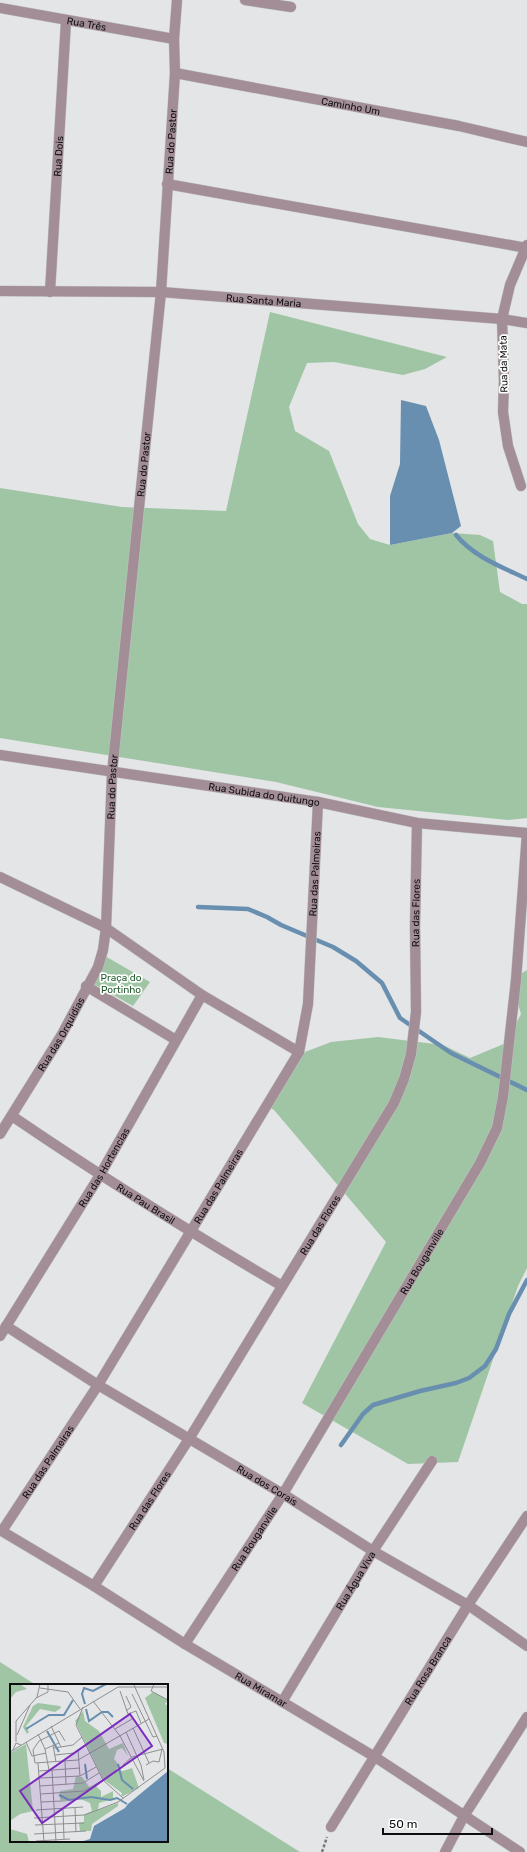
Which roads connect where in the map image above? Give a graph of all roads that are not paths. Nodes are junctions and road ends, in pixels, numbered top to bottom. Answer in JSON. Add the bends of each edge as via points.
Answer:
{"nodes":[{"id":1,"x":176,"y":0,"type":"edge"},
{"id":2,"x":245,"y":0,"type":"edge"},
{"id":3,"x":291,"y":7,"type":"dead end"},
{"id":4,"x":0,"y":8,"type":"edge"},
{"id":5,"x":66,"y":21,"type":"junction"},
{"id":6,"x":174,"y":39,"type":"junction"},
{"id":7,"x":175,"y":73,"type":"junction"},
{"id":8,"x":527,"y":142,"type":"edge"},
{"id":9,"x":167,"y":184,"type":"junction"},
{"id":10,"x":526,"y":247,"type":"edge"},
{"id":11,"x":0,"y":291,"type":"edge"},
{"id":12,"x":50,"y":292,"type":"junction"},
{"id":13,"x":161,"y":292,"type":"junction"},
{"id":14,"x":502,"y":319,"type":"junction"},
{"id":15,"x":527,"y":323,"type":"edge"},
{"id":16,"x":521,"y":486,"type":"dead end"},
{"id":17,"x":0,"y":755,"type":"edge"},
{"id":18,"x":112,"y":773,"type":"junction"},
{"id":19,"x":318,"y":802,"type":"junction"},
{"id":20,"x":417,"y":823,"type":"junction"},
{"id":21,"x":527,"y":833,"type":"edge"},
{"id":22,"x":0,"y":877,"type":"edge"},
{"id":23,"x":106,"y":928,"type":"junction"},
{"id":24,"x":86,"y":986,"type":"junction"},
{"id":25,"x":202,"y":995,"type":"junction"},
{"id":26,"x":176,"y":1040,"type":"junction"},
{"id":27,"x":298,"y":1052,"type":"junction"},
{"id":28,"x":12,"y":1116,"type":"junction"},
{"id":29,"x":0,"y":1134,"type":"edge"},
{"id":30,"x":100,"y":1175,"type":"junction"},
{"id":31,"x":189,"y":1232,"type":"junction"},
{"id":32,"x":282,"y":1286,"type":"junction"},
{"id":33,"x":6,"y":1326,"type":"junction"},
{"id":34,"x":0,"y":1336,"type":"edge"},
{"id":35,"x":98,"y":1385,"type":"junction"},
{"id":36,"x":189,"y":1439,"type":"junction"},
{"id":37,"x":432,"y":1462,"type":"dead end"},
{"id":38,"x":283,"y":1494,"type":"junction"},
{"id":39,"x":527,"y":1516,"type":"edge"},
{"id":40,"x":1,"y":1531,"type":"edge"},
{"id":41,"x":373,"y":1551,"type":"junction"},
{"id":42,"x":94,"y":1586,"type":"junction"},
{"id":43,"x":468,"y":1605,"type":"junction"},
{"id":44,"x":185,"y":1644,"type":"junction"},
{"id":45,"x":527,"y":1646,"type":"edge"},
{"id":46,"x":282,"y":1702,"type":"junction"},
{"id":47,"x":527,"y":1717,"type":"edge"},
{"id":48,"x":375,"y":1757,"type":"junction"},
{"id":49,"x":464,"y":1816,"type":"junction"},
{"id":50,"x":331,"y":1827,"type":"dead end"},
{"id":51,"x":445,"y":1852,"type":"edge"},
{"id":52,"x":520,"y":1852,"type":"edge"}],
"edges":[{"from":1,"to":6,"type":"street","name":"Rua do Pastor"},
{"from":2,"to":3,"type":"street"},
{"from":4,"to":5,"type":"street","name":"Rua Três"},
{"from":5,"to":6,"type":"street","name":"Rua Três"},
{"from":5,"to":12,"type":"street","name":"Rua Dois"},
{"from":6,"to":7,"type":"street","name":"Rua do Pastor"},
{"from":7,"to":8,"type":"street","name":"Caminho Um","via":[[459,126]]},
{"from":7,"to":9,"type":"street","name":"Rua do Pastor"},
{"from":9,"to":10,"type":"street"},
{"from":9,"to":13,"type":"street","name":"Rua do Pastor"},
{"from":10,"to":14,"type":"street","name":"Rua da Mata","via":[[510,285]]},
{"from":11,"to":12,"type":"street","name":"Rua Santa Maria"},
{"from":12,"to":13,"type":"street","name":"Rua Santa Maria"},
{"from":13,"to":14,"type":"street","name":"Rua Santa Maria"},
{"from":13,"to":18,"type":"street","name":"Rua do Pastor"},
{"from":14,"to":15,"type":"street","name":"Rua Santa Maria"},
{"from":14,"to":16,"type":"street","name":"Rua da Mata","via":[[503,412],[508,446]]},
{"from":17,"to":18,"type":"street","name":"Rua Subida do Quitungo"},
{"from":18,"to":19,"type":"street","name":"Rua Subida do Quitungo"},
{"from":18,"to":23,"type":"street","name":"Rua do Pastor"},
{"from":19,"to":20,"type":"street","name":"Rua Subida do Quitungo"},
{"from":19,"to":27,"type":"street","name":"Rua das Palmeiras","via":[[308,1004]]},
{"from":20,"to":21,"type":"street","name":"Rua Subida do Quitungo"},
{"from":20,"to":32,"type":"street","name":"Rua das Flores","via":[[416,1012],[411,1054],[404,1079],[394,1103]]},
{"from":21,"to":38,"type":"street","name":"Rua Bouganville","via":[[516,980],[503,1097],[497,1128],[480,1163]]},
{"from":22,"to":23,"type":"street"},
{"from":23,"to":24,"type":"street","name":"Rua das Orquidias","via":[[98,966]]},
{"from":23,"to":25,"type":"street"},
{"from":24,"to":26,"type":"street"},
{"from":24,"to":28,"type":"street","name":"Rua das Orquidias","via":[[61,1036]]},
{"from":25,"to":26,"type":"street","name":"Rua das Hortencias"},
{"from":25,"to":27,"type":"street"},
{"from":26,"to":30,"type":"street","name":"Rua das Hortencias"},
{"from":27,"to":31,"type":"street","name":"Rua das Palmeiras"},
{"from":28,"to":29,"type":"street","name":"Rua das Orquidias"},
{"from":28,"to":30,"type":"street","name":"Rua Pau Brasil"},
{"from":30,"to":31,"type":"street","name":"Rua Pau Brasil"},
{"from":30,"to":33,"type":"street","name":"Rua das Hortencias"},
{"from":31,"to":32,"type":"street","name":"Rua Pau Brasil"},
{"from":31,"to":35,"type":"street","name":"Rua das Palmeiras"},
{"from":32,"to":36,"type":"street","name":"Rua das Flores"},
{"from":33,"to":34,"type":"street","name":"Rua das Hortencias"},
{"from":33,"to":35,"type":"street","name":"Rua dos Corais"},
{"from":35,"to":36,"type":"street","name":"Rua dos Corais"},
{"from":35,"to":40,"type":"street","name":"Rua das Palmeiras"},
{"from":36,"to":38,"type":"street","name":"Rua dos Corais"},
{"from":36,"to":42,"type":"street","name":"Rua das Flores"},
{"from":37,"to":41,"type":"street","name":"Rua Água Viva"},
{"from":38,"to":41,"type":"street","name":"Rua dos Corais"},
{"from":38,"to":44,"type":"street","name":"Rua Bouganville"},
{"from":39,"to":43,"type":"street","name":"Rua Rosa Branca"},
{"from":40,"to":42,"type":"street","name":"Rua Miramar"},
{"from":41,"to":43,"type":"street","name":"Rua dos Corais"},
{"from":41,"to":46,"type":"street","name":"Rua Água Viva"},
{"from":42,"to":44,"type":"street","name":"Rua Miramar"},
{"from":43,"to":45,"type":"street","name":"Rua dos Corais"},
{"from":43,"to":48,"type":"street","name":"Rua Rosa Branca"},
{"from":44,"to":46,"type":"street","name":"Rua Miramar"},
{"from":46,"to":48,"type":"street","name":"Rua Miramar"},
{"from":47,"to":49,"type":"street"},
{"from":48,"to":49,"type":"street","name":"Rua Miramar"},
{"from":48,"to":50,"type":"street","name":"Rua Rosa Branca"},
{"from":49,"to":51,"type":"street"},
{"from":49,"to":52,"type":"street","name":"Rua Miramar"}]}
